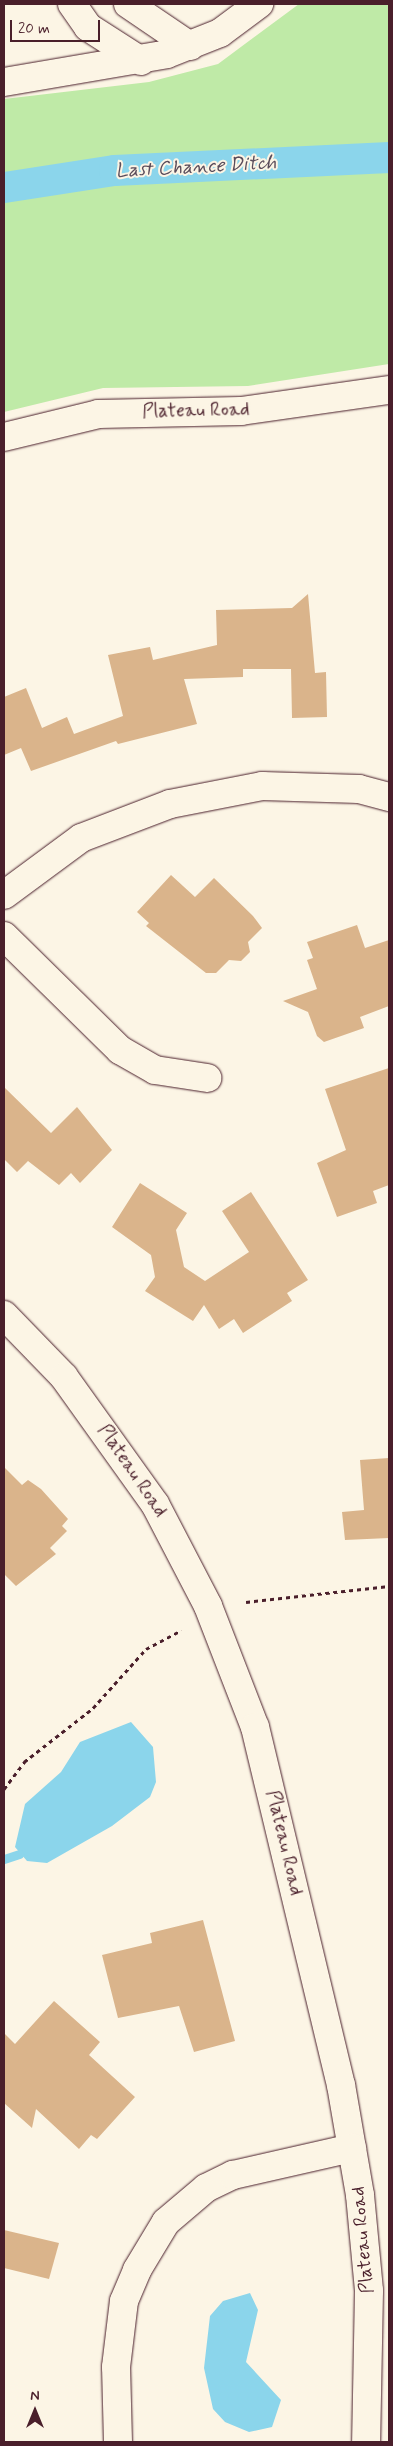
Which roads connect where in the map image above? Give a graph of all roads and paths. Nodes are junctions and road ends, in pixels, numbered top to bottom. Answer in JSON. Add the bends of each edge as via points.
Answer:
{"nodes":[{"id":1,"x":72,"y":4,"type":"edge"},
{"id":2,"x":128,"y":4,"type":"edge"},
{"id":3,"x":259,"y":4,"type":"edge"},
{"id":4,"x":190,"y":46,"type":"junction"},
{"id":5,"x":141,"y":61,"type":"junction"},
{"id":6,"x":4,"y":82,"type":"edge"},
{"id":7,"x":389,"y":390,"type":"edge"},
{"id":8,"x":4,"y":437,"type":"edge"},
{"id":9,"x":389,"y":797,"type":"edge"},
{"id":10,"x":4,"y":895,"type":"edge"},
{"id":11,"x":4,"y":936,"type":"edge"},
{"id":12,"x":207,"y":1078,"type":"dead end"},
{"id":13,"x":4,"y":1315,"type":"edge"},
{"id":14,"x":389,"y":1586,"type":"edge"},
{"id":15,"x":246,"y":1602,"type":"dead end"},
{"id":16,"x":181,"y":1630,"type":"dead end"},
{"id":17,"x":4,"y":1789,"type":"edge"},
{"id":18,"x":352,"y":2148,"type":"junction"},
{"id":19,"x":118,"y":2442,"type":"edge"},
{"id":20,"x":366,"y":2442,"type":"edge"}],
"edges":[{"from":1,"to":5,"type":"street","via":[[88,27]]},
{"from":2,"to":4,"type":"street"},
{"from":3,"to":4,"type":"street","via":[[220,33]]},
{"from":4,"to":5,"type":"street"},
{"from":5,"to":6,"type":"street"},
{"from":7,"to":8,"type":"street","name":"Plateau Road","via":[[251,410],[98,414]]},
{"from":9,"to":10,"type":"street","via":[[349,788],[262,786],[170,804],[81,838],[45,860]]},
{"from":11,"to":12,"type":"street","via":[[120,1050],[155,1070]]},
{"from":13,"to":18,"type":"street","name":"Plateau Road","via":[[64,1377],[107,1432],[165,1521],[208,1606],[239,1682],[267,1773]]},
{"from":14,"to":15,"type":"path"},
{"from":16,"to":17,"type":"path","via":[[146,1649],[93,1708],[24,1762]]},
{"from":18,"to":19,"type":"street","via":[[233,2175],[206,2188],[166,2222],[136,2270],[124,2302],[116,2367]]},
{"from":18,"to":20,"type":"street","name":"Plateau Road","via":[[369,2292]]}]}
